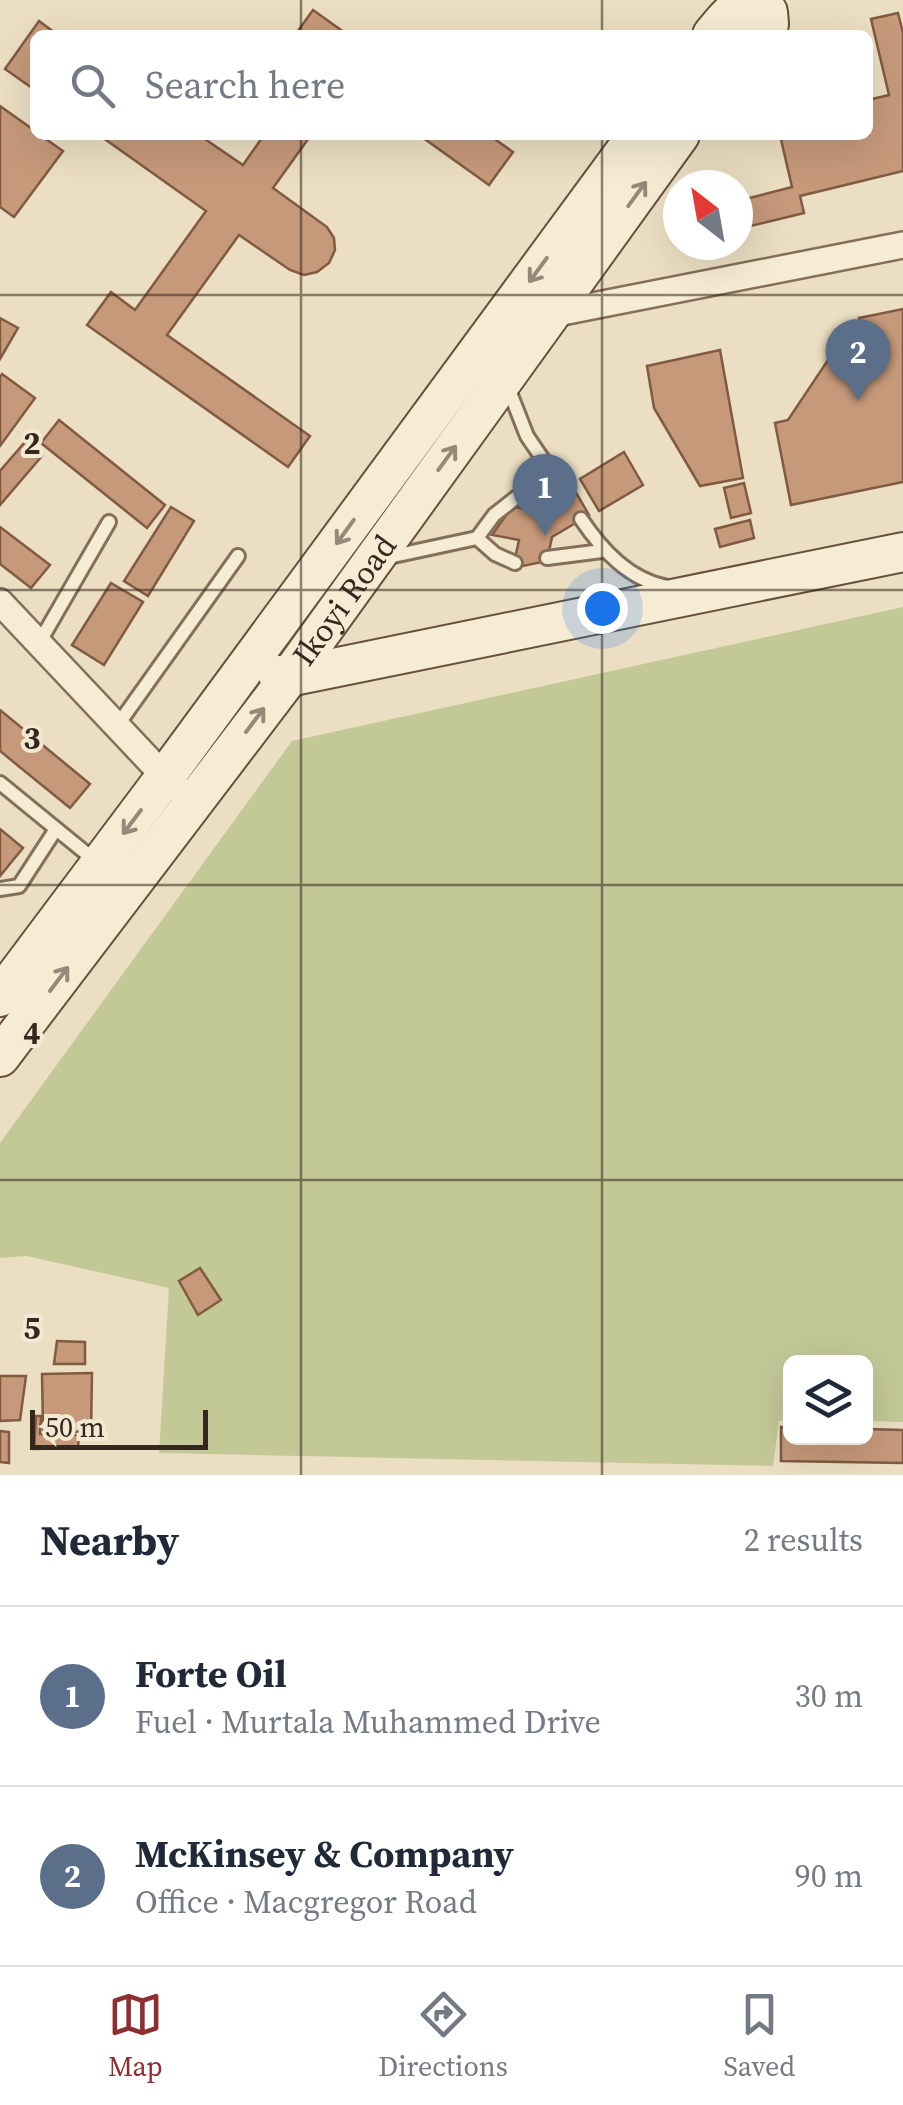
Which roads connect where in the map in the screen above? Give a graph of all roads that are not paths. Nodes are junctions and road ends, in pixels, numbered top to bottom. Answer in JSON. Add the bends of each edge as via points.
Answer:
{"nodes":[{"id":1,"x":799,"y":0,"type":"edge"},
{"id":2,"x":752,"y":16,"type":"edge"},
{"id":3,"x":723,"y":30,"type":"edge"},
{"id":4,"x":633,"y":140,"type":"edge"},
{"id":5,"x":676,"y":140,"type":"edge"},
{"id":6,"x":903,"y":245,"type":"edge"},
{"id":7,"x":552,"y":314,"type":"junction"},
{"id":8,"x":505,"y":378,"type":"junction"},
{"id":9,"x":550,"y":471,"type":"junction"},
{"id":10,"x":563,"y":489,"type":"dead end"},
{"id":11,"x":581,"y":520,"type":"dead end"},
{"id":12,"x":109,"y":522,"type":"dead end"},
{"id":13,"x":477,"y":538,"type":"junction"},
{"id":14,"x":602,"y":551,"type":"junction"},
{"id":15,"x":903,"y":552,"type":"edge"},
{"id":16,"x":238,"y":556,"type":"dead end"},
{"id":17,"x":547,"y":558,"type":"dead end"},
{"id":18,"x":372,"y":560,"type":"junction"},
{"id":19,"x":515,"y":563,"type":"dead end"},
{"id":20,"x":700,"y":593,"type":"junction"},
{"id":21,"x":0,"y":602,"type":"edge"},
{"id":22,"x":339,"y":606,"type":"junction"},
{"id":23,"x":39,"y":643,"type":"junction"},
{"id":24,"x":376,"y":657,"type":"junction"},
{"id":25,"x":244,"y":671,"type":"junction"},
{"id":26,"x":288,"y":676,"type":"junction"},
{"id":27,"x":117,"y":726,"type":"junction"},
{"id":28,"x":0,"y":783,"type":"edge"},
{"id":29,"x":179,"y":790,"type":"junction"},
{"id":30,"x":56,"y":829,"type":"junction"},
{"id":31,"x":100,"y":865,"type":"junction"},
{"id":32,"x":0,"y":888,"type":"edge"},
{"id":33,"x":0,"y":997,"type":"edge"},
{"id":34,"x":0,"y":1057,"type":"edge"}],
"edges":[{"from":1,"to":2,"type":"main road"},
{"from":2,"to":3,"type":"main road"},
{"from":4,"to":25,"type":"main road","name":"Ikoyi Road","one_way":true},
{"from":7,"to":5,"type":"main road","name":"Ikoyi Road","one_way":true},
{"from":6,"to":7,"type":"street"},
{"from":7,"to":8,"type":"main road","name":"Ikoyi Road"},
{"from":8,"to":9,"type":"lane","via":[[512,405]]},
{"from":18,"to":8,"type":"main road","name":"Ikoyi Road","one_way":true},
{"from":9,"to":10,"type":"lane"},
{"from":9,"to":13,"type":"lane","via":[[494,514]]},
{"from":11,"to":14,"type":"lane"},
{"from":12,"to":23,"type":"lane"},
{"from":13,"to":18,"type":"lane"},
{"from":13,"to":19,"type":"lane"},
{"from":14,"to":17,"type":"lane"},
{"from":14,"to":20,"type":"lane","via":[[656,585]]},
{"from":15,"to":20,"type":"main road"},
{"from":16,"to":27,"type":"lane"},
{"from":18,"to":22,"type":"main road","name":"Ikoyi Road"},
{"from":20,"to":24,"type":"main road"},
{"from":21,"to":23,"type":"street"},
{"from":22,"to":24,"type":"main road","via":[[345,637]]},
{"from":22,"to":26,"type":"main road","name":"Ikoyi Road"},
{"from":23,"to":27,"type":"street"},
{"from":24,"to":26,"type":"main road"},
{"from":25,"to":26,"type":"main road"},
{"from":25,"to":29,"type":"main road","name":"Ikoyi Road"},
{"from":29,"to":26,"type":"main road","name":"Ikoyi Road","one_way":true},
{"from":27,"to":29,"type":"street"},
{"from":28,"to":30,"type":"lane"},
{"from":29,"to":31,"type":"main road","name":"Ikoyi Road","one_way":true},
{"from":34,"to":29,"type":"main road","name":"Ikoyi Road","one_way":true},
{"from":30,"to":31,"type":"lane"},
{"from":30,"to":32,"type":"lane","via":[[19,886]]},
{"from":31,"to":33,"type":"main road","name":"Ikoyi Road"}]}
